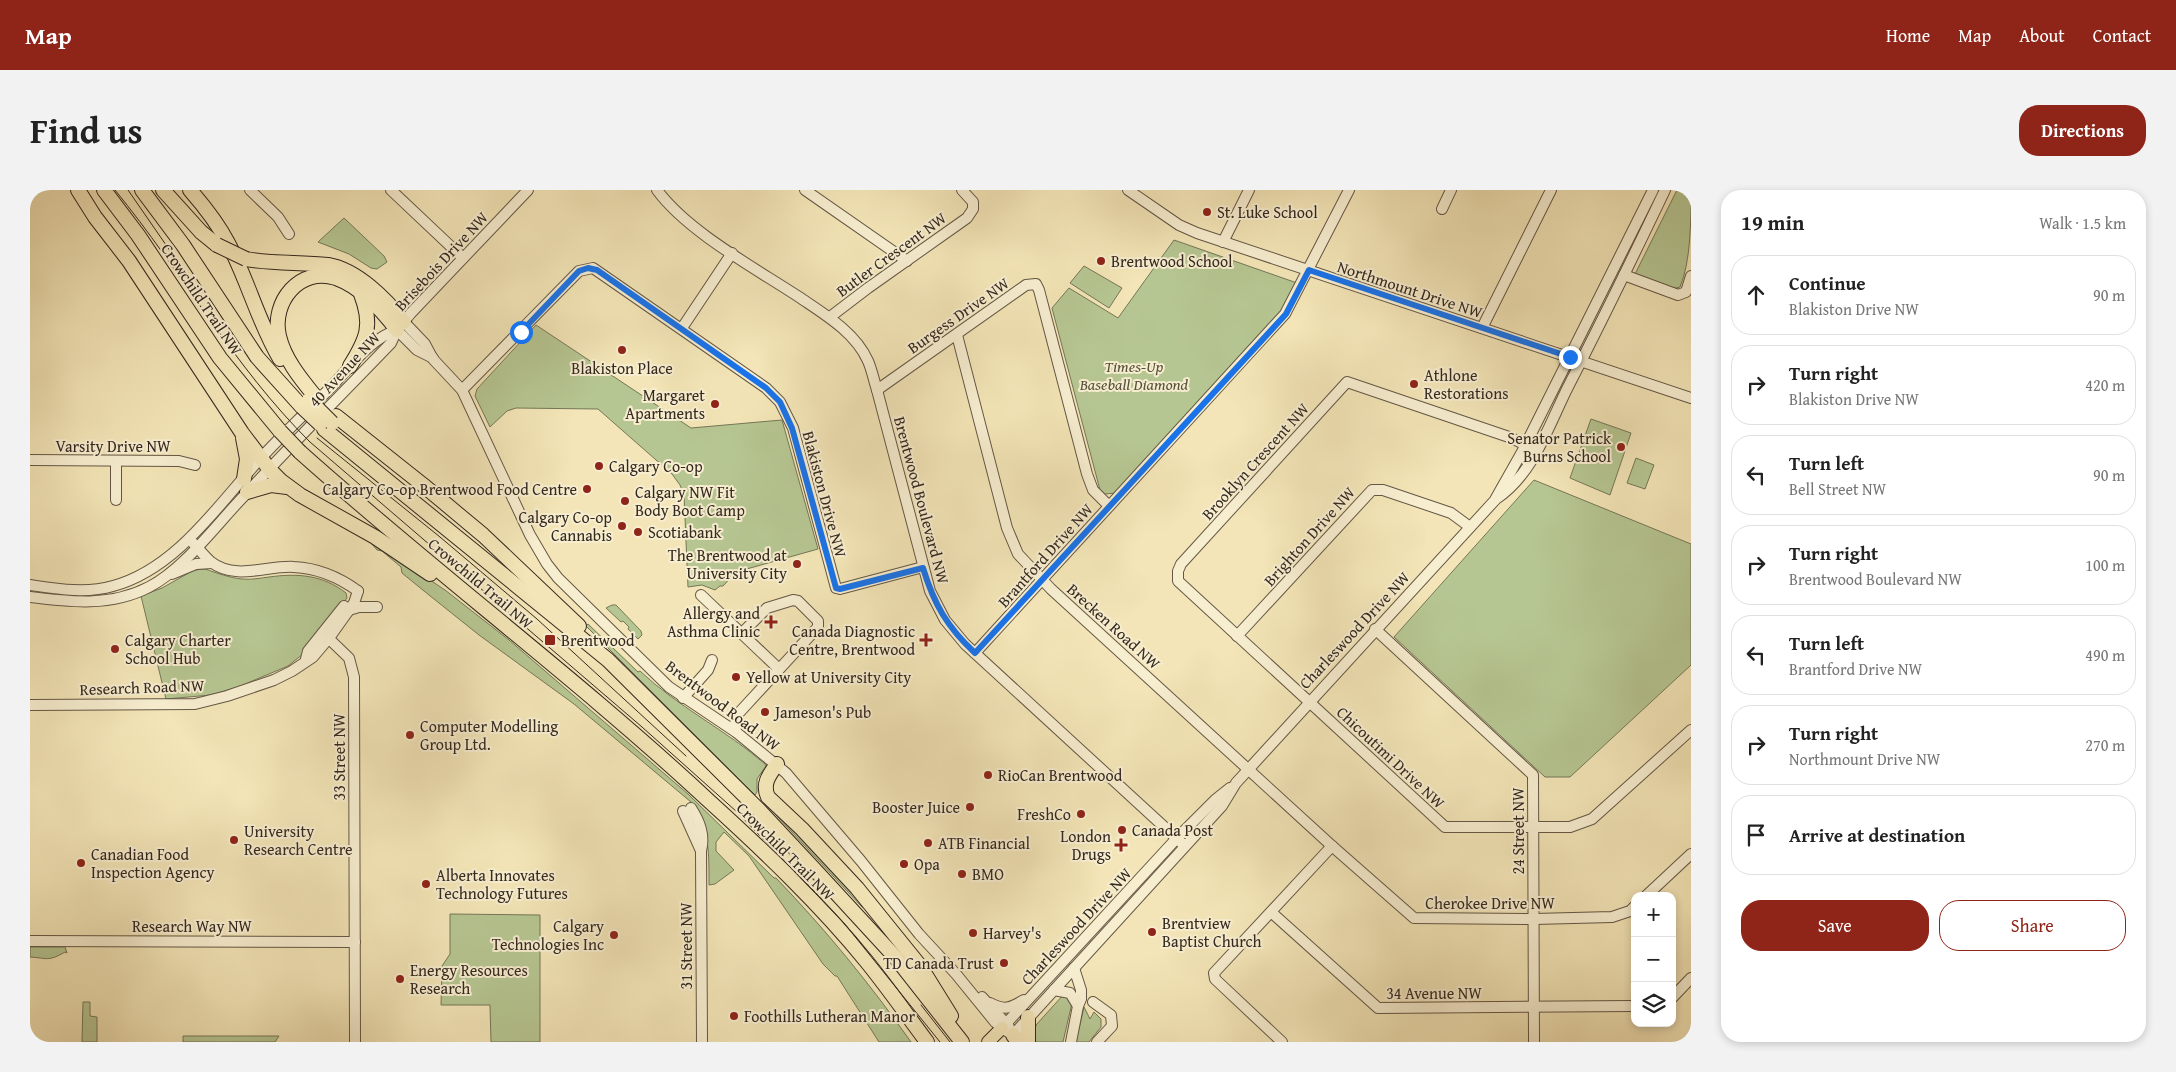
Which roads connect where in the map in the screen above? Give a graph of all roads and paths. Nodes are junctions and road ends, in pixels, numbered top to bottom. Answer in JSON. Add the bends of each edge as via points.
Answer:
{"nodes":[{"id":1,"x":70,"y":190,"type":"edge"},
{"id":2,"x":78,"y":190,"type":"edge"},
{"id":3,"x":104,"y":190,"type":"edge"},
{"id":4,"x":142,"y":190,"type":"edge"},
{"id":5,"x":163,"y":190,"type":"edge"},
{"id":6,"x":190,"y":190,"type":"edge"},
{"id":7,"x":250,"y":190,"type":"edge"},
{"id":8,"x":391,"y":190,"type":"edge"},
{"id":9,"x":658,"y":190,"type":"edge"},
{"id":10,"x":805,"y":190,"type":"edge"},
{"id":11,"x":962,"y":190,"type":"edge"},
{"id":12,"x":1128,"y":190,"type":"edge"},
{"id":13,"x":1249,"y":190,"type":"edge"},
{"id":14,"x":1349,"y":190,"type":"edge"},
{"id":15,"x":1451,"y":190,"type":"edge"},
{"id":16,"x":1551,"y":190,"type":"edge"},
{"id":17,"x":1653,"y":190,"type":"edge"},
{"id":18,"x":1665,"y":190,"type":"edge"},
{"id":19,"x":525,"y":191,"type":"edge"},
{"id":20,"x":1442,"y":209,"type":"dead end"},
{"id":21,"x":95,"y":217,"type":"junction"},
{"id":22,"x":289,"y":234,"type":"dead end"},
{"id":23,"x":1223,"y":242,"type":"junction"},
{"id":24,"x":732,"y":253,"type":"junction"},
{"id":25,"x":463,"y":258,"type":"junction"},
{"id":26,"x":907,"y":261,"type":"junction"},
{"id":27,"x":1309,"y":270,"type":"junction"},
{"id":28,"x":1624,"y":275,"type":"junction"},
{"id":29,"x":1691,"y":276,"type":"edge"},
{"id":30,"x":360,"y":293,"type":"junction"},
{"id":31,"x":830,"y":317,"type":"junction"},
{"id":32,"x":400,"y":326,"type":"junction"},
{"id":33,"x":682,"y":328,"type":"junction"},
{"id":34,"x":1482,"y":328,"type":"junction"},
{"id":35,"x":957,"y":335,"type":"junction"},
{"id":36,"x":1570,"y":357,"type":"junction"},
{"id":37,"x":1582,"y":361,"type":"junction"},
{"id":38,"x":350,"y":366,"type":"junction"},
{"id":39,"x":462,"y":390,"type":"junction"},
{"id":40,"x":877,"y":390,"type":"junction"},
{"id":41,"x":1691,"y":398,"type":"edge"},
{"id":42,"x":308,"y":401,"type":"junction"},
{"id":43,"x":330,"y":423,"type":"junction"},
{"id":44,"x":242,"y":433,"type":"junction"},
{"id":45,"x":1526,"y":444,"type":"junction"},
{"id":46,"x":1537,"y":450,"type":"junction"},
{"id":47,"x":30,"y":460,"type":"edge"},
{"id":48,"x":116,"y":461,"type":"junction"},
{"id":49,"x":265,"y":464,"type":"junction"},
{"id":50,"x":195,"y":465,"type":"dead end"},
{"id":51,"x":246,"y":485,"type":"junction"},
{"id":52,"x":287,"y":487,"type":"junction"},
{"id":53,"x":1496,"y":499,"type":"junction"},
{"id":54,"x":116,"y":500,"type":"dead end"},
{"id":55,"x":1109,"y":506,"type":"junction"},
{"id":56,"x":1470,"y":527,"type":"junction"},
{"id":57,"x":189,"y":538,"type":"junction"},
{"id":58,"x":197,"y":547,"type":"junction"},
{"id":59,"x":212,"y":563,"type":"junction"},
{"id":60,"x":923,"y":568,"type":"junction"},
{"id":61,"x":163,"y":578,"type":"junction"},
{"id":62,"x":1043,"y":581,"type":"junction"},
{"id":63,"x":30,"y":584,"type":"edge"},
{"id":64,"x":358,"y":591,"type":"junction"},
{"id":65,"x":701,"y":595,"type":"dead end"},
{"id":66,"x":469,"y":596,"type":"junction"},
{"id":67,"x":30,"y":597,"type":"edge"},
{"id":68,"x":377,"y":607,"type":"dead end"},
{"id":69,"x":349,"y":610,"type":"junction"},
{"id":70,"x":1375,"y":629,"type":"junction"},
{"id":71,"x":742,"y":633,"type":"junction"},
{"id":72,"x":326,"y":636,"type":"junction"},
{"id":73,"x":1237,"y":636,"type":"junction"},
{"id":74,"x":975,"y":653,"type":"junction"},
{"id":75,"x":608,"y":660,"type":"junction"},
{"id":76,"x":712,"y":660,"type":"dead end"},
{"id":77,"x":779,"y":669,"type":"junction"},
{"id":78,"x":683,"y":698,"type":"junction"},
{"id":79,"x":1309,"y":702,"type":"junction"},
{"id":80,"x":30,"y":705,"type":"edge"},
{"id":81,"x":1691,"y":730,"type":"edge"},
{"id":82,"x":736,"y":732,"type":"junction"},
{"id":83,"x":776,"y":764,"type":"junction"},
{"id":84,"x":1248,"y":769,"type":"junction"},
{"id":85,"x":1236,"y":783,"type":"junction"},
{"id":86,"x":687,"y":810,"type":"dead end"},
{"id":87,"x":1533,"y":827,"type":"junction"},
{"id":88,"x":1177,"y":838,"type":"junction"},
{"id":89,"x":1185,"y":846,"type":"junction"},
{"id":90,"x":1332,"y":846,"type":"junction"},
{"id":91,"x":1691,"y":854,"type":"edge"},
{"id":92,"x":1650,"y":892,"type":"edge"},
{"id":93,"x":1631,"y":910,"type":"edge"},
{"id":94,"x":1271,"y":912,"type":"junction"},
{"id":95,"x":1534,"y":919,"type":"junction"},
{"id":96,"x":30,"y":941,"type":"edge"},
{"id":97,"x":355,"y":942,"type":"junction"},
{"id":98,"x":1074,"y":968,"type":"junction"},
{"id":99,"x":1691,"y":978,"type":"edge"},
{"id":100,"x":968,"y":989,"type":"junction"},
{"id":101,"x":1054,"y":990,"type":"junction"},
{"id":102,"x":1676,"y":994,"type":"edge"},
{"id":103,"x":1030,"y":998,"type":"junction"},
{"id":104,"x":986,"y":1002,"type":"junction"},
{"id":105,"x":1093,"y":1002,"type":"dead end"},
{"id":106,"x":1078,"y":1006,"type":"junction"},
{"id":107,"x":1631,"y":1006,"type":"edge"},
{"id":108,"x":1534,"y":1008,"type":"junction"},
{"id":109,"x":1028,"y":1018,"type":"junction"},
{"id":110,"x":1004,"y":1036,"type":"edge"},
{"id":111,"x":924,"y":1039,"type":"edge"},
{"id":112,"x":355,"y":1042,"type":"edge"},
{"id":113,"x":702,"y":1042,"type":"edge"},
{"id":114,"x":962,"y":1042,"type":"edge"},
{"id":115,"x":967,"y":1042,"type":"edge"},
{"id":116,"x":1028,"y":1042,"type":"edge"},
{"id":117,"x":1071,"y":1042,"type":"edge"},
{"id":118,"x":1097,"y":1042,"type":"edge"},
{"id":119,"x":1282,"y":1042,"type":"edge"},
{"id":120,"x":1534,"y":1042,"type":"edge"}],
"edges":[{"from":1,"to":21,"type":"street"},
{"from":2,"to":21,"type":"highway"},
{"from":3,"to":66,"type":"highway","name":"Crowchild Trail NW","bridge":true,"via":[[220,358],[280,431],[363,508]]},
{"from":4,"to":42,"type":"highway","name":"Crowchild Trail NW","via":[[183,245],[257,357]]},
{"from":5,"to":32,"type":"highway","bridge":true,"via":[[216,245],[246,259],[345,270],[393,308]]},
{"from":6,"to":42,"type":"highway","via":[[228,242],[275,350]]},
{"from":7,"to":22,"type":"street","via":[[278,216]]},
{"from":8,"to":25,"type":"street"},
{"from":9,"to":24,"type":"street","name":"Brentwood Boulevard NW","via":[[680,216]]},
{"from":10,"to":26,"type":"street"},
{"from":11,"to":26,"type":"street","name":"Butler Crescent NW","via":[[972,202],[971,213]]},
{"from":12,"to":23,"type":"street","name":"Northmount Drive NW","via":[[1183,228]]},
{"from":13,"to":23,"type":"street"},
{"from":14,"to":27,"type":"street","name":"Brantford Drive NW"},
{"from":15,"to":20,"type":"street"},
{"from":16,"to":34,"type":"street"},
{"from":17,"to":36,"type":"street","name":"Charleswood Drive NW"},
{"from":18,"to":28,"type":"street","name":"Charleswood Drive NW"},
{"from":19,"to":25,"type":"street","name":"Brisebois Drive NW"},
{"from":21,"to":44,"type":"highway","via":[[129,261]]},
{"from":23,"to":27,"type":"street","name":"Northmount Drive NW"},
{"from":24,"to":31,"type":"street","name":"Brentwood Boulevard NW"},
{"from":24,"to":33,"type":"street"},
{"from":25,"to":32,"type":"street","name":"Brisebois Drive NW"},
{"from":26,"to":31,"type":"street","name":"Butler Crescent NW"},
{"from":27,"to":34,"type":"street","name":"Northmount Drive NW"},
{"from":27,"to":55,"type":"street","name":"Brantford Drive NW","via":[[1286,314]]},
{"from":28,"to":29,"type":"street","via":[[1678,296],[1686,292]]},
{"from":28,"to":37,"type":"street","name":"Charleswood Drive NW"},
{"from":30,"to":32,"type":"highway"},
{"from":30,"to":38,"type":"highway","via":[[368,326],[364,343]]},
{"from":30,"to":42,"type":"highway","via":[[338,279],[319,276],[297,284],[282,300],[278,317],[281,343]]},
{"from":31,"to":40,"type":"street","name":"Brentwood Boulevard NW","via":[[868,360]]},
{"from":32,"to":38,"type":"street","name":"40 Avenue NW","via":[[384,334]]},
{"from":32,"to":39,"type":"street","name":"Brentwood Road NW","via":[[425,344]]},
{"from":32,"to":49,"type":"street","name":"40 Avenue NW","via":[[391,343]]},
{"from":33,"to":39,"type":"street","name":"Blakiston Drive NW","via":[[597,270],[583,269]]},
{"from":33,"to":60,"type":"street","name":"Blakiston Drive NW","via":[[766,388],[786,411],[836,588]]},
{"from":34,"to":36,"type":"street","name":"Northmount Drive NW"},
{"from":35,"to":40,"type":"street","name":"Burgess Drive NW"},
{"from":35,"to":55,"type":"street","name":"Burgess Drive NW","via":[[1026,285],[1036,284],[1087,474],[1093,490]]},
{"from":35,"to":62,"type":"street","name":"Brecken Road NW","via":[[1010,535],[1018,554]]},
{"from":36,"to":37,"type":"street","name":"Northmount Drive NW"},
{"from":36,"to":45,"type":"street","name":"Charleswood Drive NW"},
{"from":37,"to":41,"type":"street","name":"Northmount Drive NW"},
{"from":37,"to":46,"type":"street","name":"Charleswood Drive NW"},
{"from":38,"to":49,"type":"street","name":"40 Avenue NW"},
{"from":39,"to":78,"type":"street","name":"Brentwood Road NW","via":[[530,535],[547,564],[593,614]]},
{"from":40,"to":60,"type":"street","name":"Brentwood Boulevard NW"},
{"from":42,"to":43,"type":"highway","name":"Crowchild Trail NW","bridge":true},
{"from":43,"to":75,"type":"highway","name":"Crowchild Trail NW","via":[[347,448]]},
{"from":43,"to":75,"type":"highway","via":[[423,485],[483,535],[584,631]]},
{"from":44,"to":49,"type":"highway"},
{"from":44,"to":51,"type":"highway","via":[[247,459]]},
{"from":45,"to":46,"type":"street","name":"Brooklyn Crescent NW"},
{"from":45,"to":53,"type":"street","name":"Charleswood Drive NW"},
{"from":45,"to":73,"type":"street","name":"Brooklyn Crescent NW","via":[[1347,382],[1179,568],[1177,575],[1181,585]]},
{"from":46,"to":53,"type":"street","name":"Charleswood Drive NW","via":[[1510,490]]},
{"from":47,"to":48,"type":"street","name":"Varsity Drive NW"},
{"from":48,"to":50,"type":"street","name":"Varsity Drive NW","via":[[179,461]]},
{"from":48,"to":54,"type":"street"},
{"from":49,"to":51,"type":"street","name":"40 Avenue NW"},
{"from":49,"to":52,"type":"highway"},
{"from":51,"to":52,"type":"highway"},
{"from":51,"to":57,"type":"street","name":"40 Avenue NW"},
{"from":51,"to":58,"type":"street","name":"40 Avenue NW"},
{"from":52,"to":66,"type":"highway","via":[[376,537],[455,591]]},
{"from":53,"to":56,"type":"street","name":"Charleswood Drive NW"},
{"from":55,"to":62,"type":"street","name":"Brantford Drive NW"},
{"from":56,"to":70,"type":"street","name":"Charleswood Drive NW"},
{"from":56,"to":73,"type":"street","name":"Brighton Drive NW","via":[[1451,512],[1383,490],[1372,490]]},
{"from":57,"to":58,"type":"street"},
{"from":57,"to":63,"type":"street","name":"40 Avenue NW","via":[[143,574],[112,586],[77,590]]},
{"from":58,"to":59,"type":"street"},
{"from":58,"to":61,"type":"street","name":"40 Avenue NW"},
{"from":59,"to":61,"type":"street","via":[[190,566]]},
{"from":59,"to":64,"type":"street","via":[[243,571],[305,568],[347,582]]},
{"from":60,"to":74,"type":"street","name":"Brentwood Boulevard NW","via":[[937,608]]},
{"from":61,"to":67,"type":"street","name":"40 Avenue NW","via":[[133,594],[99,601],[64,602]]},
{"from":62,"to":74,"type":"street","name":"Brantford Drive NW"},
{"from":62,"to":84,"type":"street","name":"Brecken Road NW"},
{"from":64,"to":69,"type":"street","name":"Research Road NW"},
{"from":64,"to":72,"type":"street","name":"Research Road NW"},
{"from":65,"to":71,"type":"street"},
{"from":66,"to":111,"type":"highway","name":"Crowchild Trail NW","via":[[656,752],[743,832],[866,961]]},
{"from":68,"to":69,"type":"street"},
{"from":69,"to":72,"type":"street","name":"Research Road NW"},
{"from":70,"to":79,"type":"street","name":"Charleswood Drive NW"},
{"from":70,"to":87,"type":"street","name":"24 Street NW","via":[[1533,775]]},
{"from":71,"to":77,"type":"street"},
{"from":71,"to":77,"type":"street","via":[[767,608],[794,600],[817,618],[818,627]]},
{"from":72,"to":80,"type":"street","name":"Research Road NW","via":[[313,656],[292,671],[227,696],[195,704]]},
{"from":72,"to":97,"type":"street","name":"33 Street NW","via":[[349,658],[354,677]]},
{"from":73,"to":79,"type":"street","name":"Brooklyn Crescent NW"},
{"from":74,"to":88,"type":"street","name":"Brentwood Boulevard NW"},
{"from":75,"to":114,"type":"highway","name":"Crowchild Trail NW","via":[[815,870],[896,958]]},
{"from":76,"to":78,"type":"street","via":[[708,670]]},
{"from":77,"to":82,"type":"street","via":[[737,715]]},
{"from":78,"to":82,"type":"street","name":"Brentwood Road NW"},
{"from":79,"to":84,"type":"street","name":"Charleswood Drive NW"},
{"from":79,"to":87,"type":"street","name":"Chicoutimi Drive NW","via":[[1445,827]]},
{"from":81,"to":87,"type":"street","name":"Chicoutimi Drive NW","via":[[1592,819],[1570,827]]},
{"from":82,"to":83,"type":"street","name":"Brentwood Road NW"},
{"from":83,"to":100,"type":"street","name":"Brentwood Road NW"},
{"from":83,"to":115,"type":"highway","via":[[765,783],[768,797],[856,888],[920,966]]},
{"from":84,"to":85,"type":"street","name":"Charleswood Drive NW"},
{"from":84,"to":90,"type":"street","name":"Cherokee Drive NW"},
{"from":85,"to":88,"type":"street","name":"Charleswood Drive NW"},
{"from":85,"to":89,"type":"street","name":"Charleswood Drive NW","via":[[1222,806]]},
{"from":86,"to":113,"type":"street","name":"31 Street NW","via":[[701,851]]},
{"from":87,"to":95,"type":"street","name":"24 Street NW"},
{"from":88,"to":89,"type":"street","name":"Brentwood Boulevard NW"},
{"from":88,"to":103,"type":"street","name":"Charleswood Drive NW"},
{"from":89,"to":98,"type":"street","name":"Charleswood Drive NW"},
{"from":90,"to":94,"type":"street"},
{"from":90,"to":95,"type":"street","name":"Cherokee Drive NW","via":[[1414,918]]},
{"from":91,"to":92,"type":"street"},
{"from":93,"to":95,"type":"street","name":"Cherokee Drive NW","via":[[1612,917]]},
{"from":94,"to":108,"type":"street","name":"34 Avenue NW","via":[[1378,1008]]},
{"from":94,"to":119,"type":"street","via":[[1214,973],[1215,979]]},
{"from":95,"to":108,"type":"street","name":"24 Street NW"},
{"from":96,"to":97,"type":"street","name":"Research Way NW"},
{"from":97,"to":112,"type":"street","name":"33 Street NW"},
{"from":98,"to":101,"type":"street","name":"Charleswood Drive NW"},
{"from":98,"to":106,"type":"street","via":[[1081,990]]},
{"from":99,"to":102,"type":"street"},
{"from":100,"to":104,"type":"street","name":"Brentwood Road NW"},
{"from":100,"to":110,"type":"street","name":"Brentwood Road NW"},
{"from":101,"to":106,"type":"street","via":[[1070,992]]},
{"from":101,"to":109,"type":"street","name":"Charleswood Drive NW"},
{"from":103,"to":104,"type":"street","via":[[1001,1009]]},
{"from":103,"to":110,"type":"street","name":"Charleswood Drive NW"},
{"from":104,"to":110,"type":"street","name":"Brentwood Road NW"},
{"from":105,"to":118,"type":"street","via":[[1111,1015],[1112,1026]]},
{"from":106,"to":117,"type":"street"},
{"from":107,"to":108,"type":"street","name":"34 Avenue NW"},
{"from":108,"to":120,"type":"street","name":"24 Street NW"},
{"from":109,"to":110,"type":"street","name":"Charleswood Drive NW"},
{"from":109,"to":116,"type":"highway"}]}
